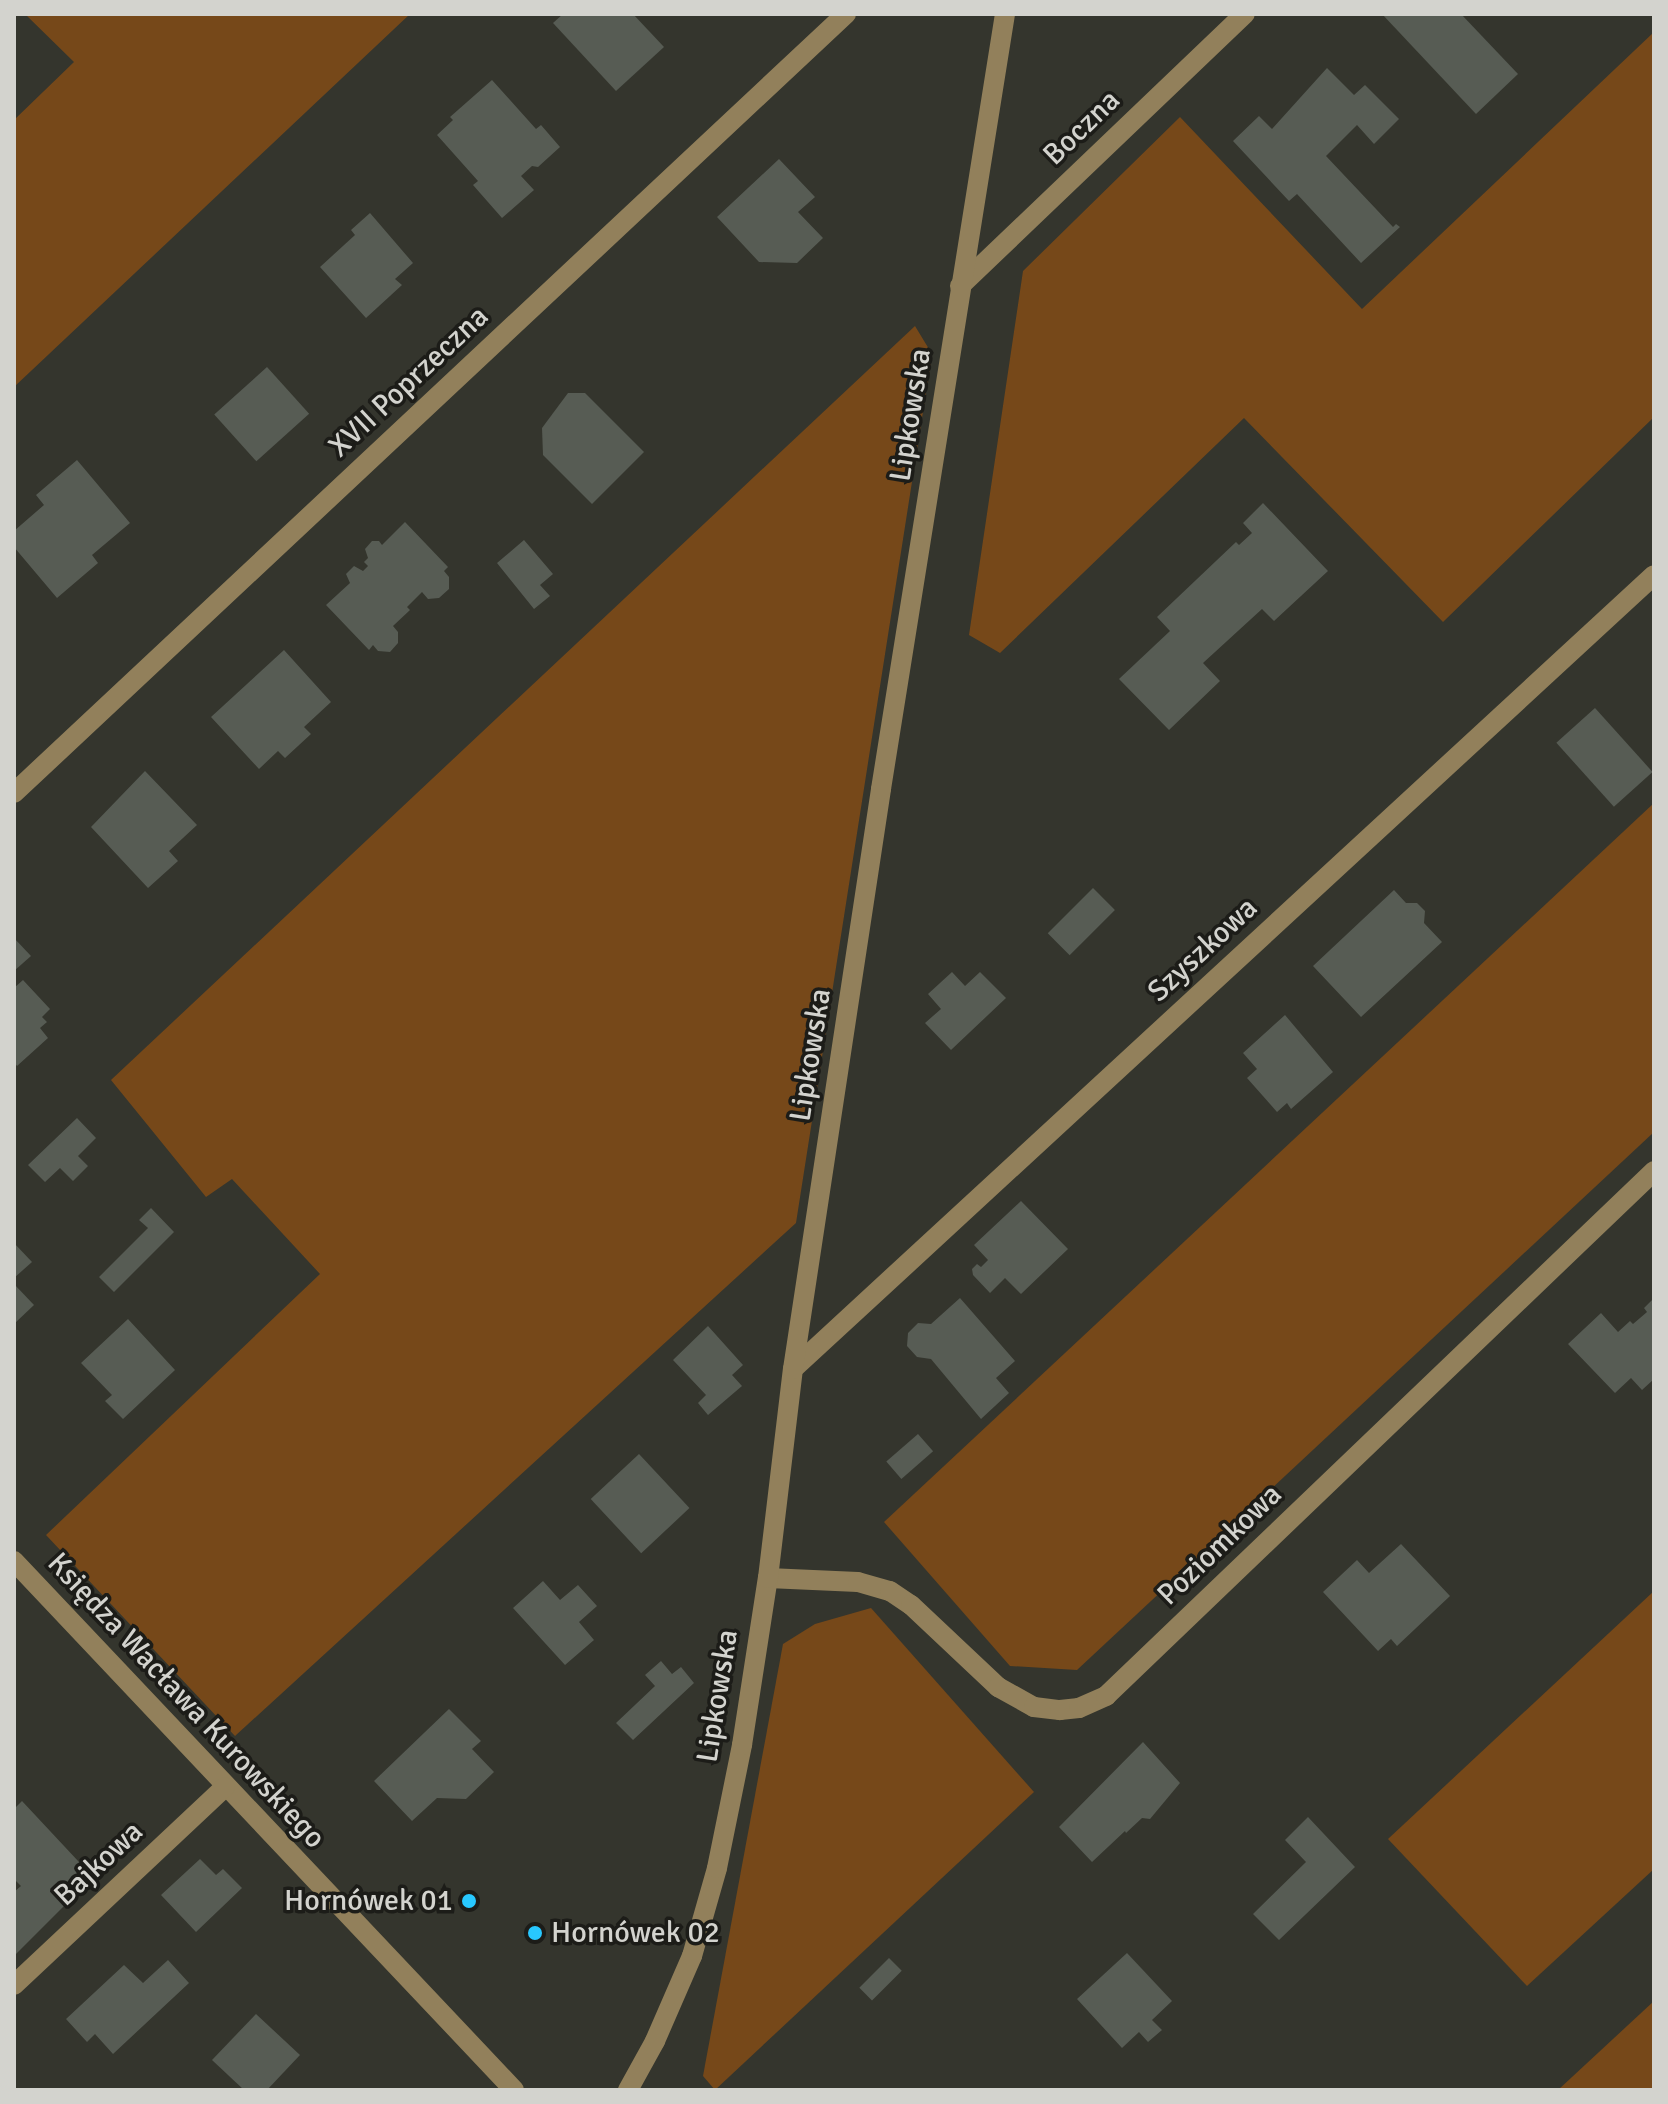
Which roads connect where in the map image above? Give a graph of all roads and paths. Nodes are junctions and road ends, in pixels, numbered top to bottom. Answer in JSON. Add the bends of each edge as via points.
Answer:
{"nodes":[{"id":1,"x":846,"y":14,"type":"edge"},
{"id":2,"x":1005,"y":14,"type":"edge"},
{"id":3,"x":1245,"y":14,"type":"edge"},
{"id":4,"x":960,"y":286,"type":"junction"},
{"id":5,"x":1654,"y":575,"type":"edge"},
{"id":6,"x":14,"y":793,"type":"edge"},
{"id":7,"x":1654,"y":1171,"type":"edge"},
{"id":8,"x":793,"y":1369,"type":"junction"},
{"id":9,"x":14,"y":1561,"type":"edge"},
{"id":10,"x":768,"y":1578,"type":"junction"},
{"id":11,"x":225,"y":1787,"type":"junction"},
{"id":12,"x":14,"y":1985,"type":"edge"},
{"id":13,"x":514,"y":2090,"type":"edge"},
{"id":14,"x":628,"y":2090,"type":"edge"}],
"edges":[{"from":1,"to":6,"type":"street","name":"XVII Poprzeczna"},
{"from":2,"to":4,"type":"street","name":"Lipkowska"},
{"from":3,"to":4,"type":"street","name":"Boczna"},
{"from":4,"to":8,"type":"street","name":"Lipkowska"},
{"from":5,"to":8,"type":"street","name":"Szyszkowa"},
{"from":7,"to":10,"type":"street","name":"Poziomkowa","via":[[1106,1696],[1079,1708],[1034,1707],[998,1687],[890,1591],[858,1582]]},
{"from":8,"to":10,"type":"street","name":"Lipkowska"},
{"from":9,"to":11,"type":"street","name":"Księdza Wacława Kurowskiego"},
{"from":10,"to":14,"type":"street","name":"Lipkowska","via":[[717,1868],[692,1956]]},
{"from":11,"to":12,"type":"street","name":"Bajkowa"},
{"from":11,"to":13,"type":"street","name":"Księdza Wacława Kurowskiego"}]}
